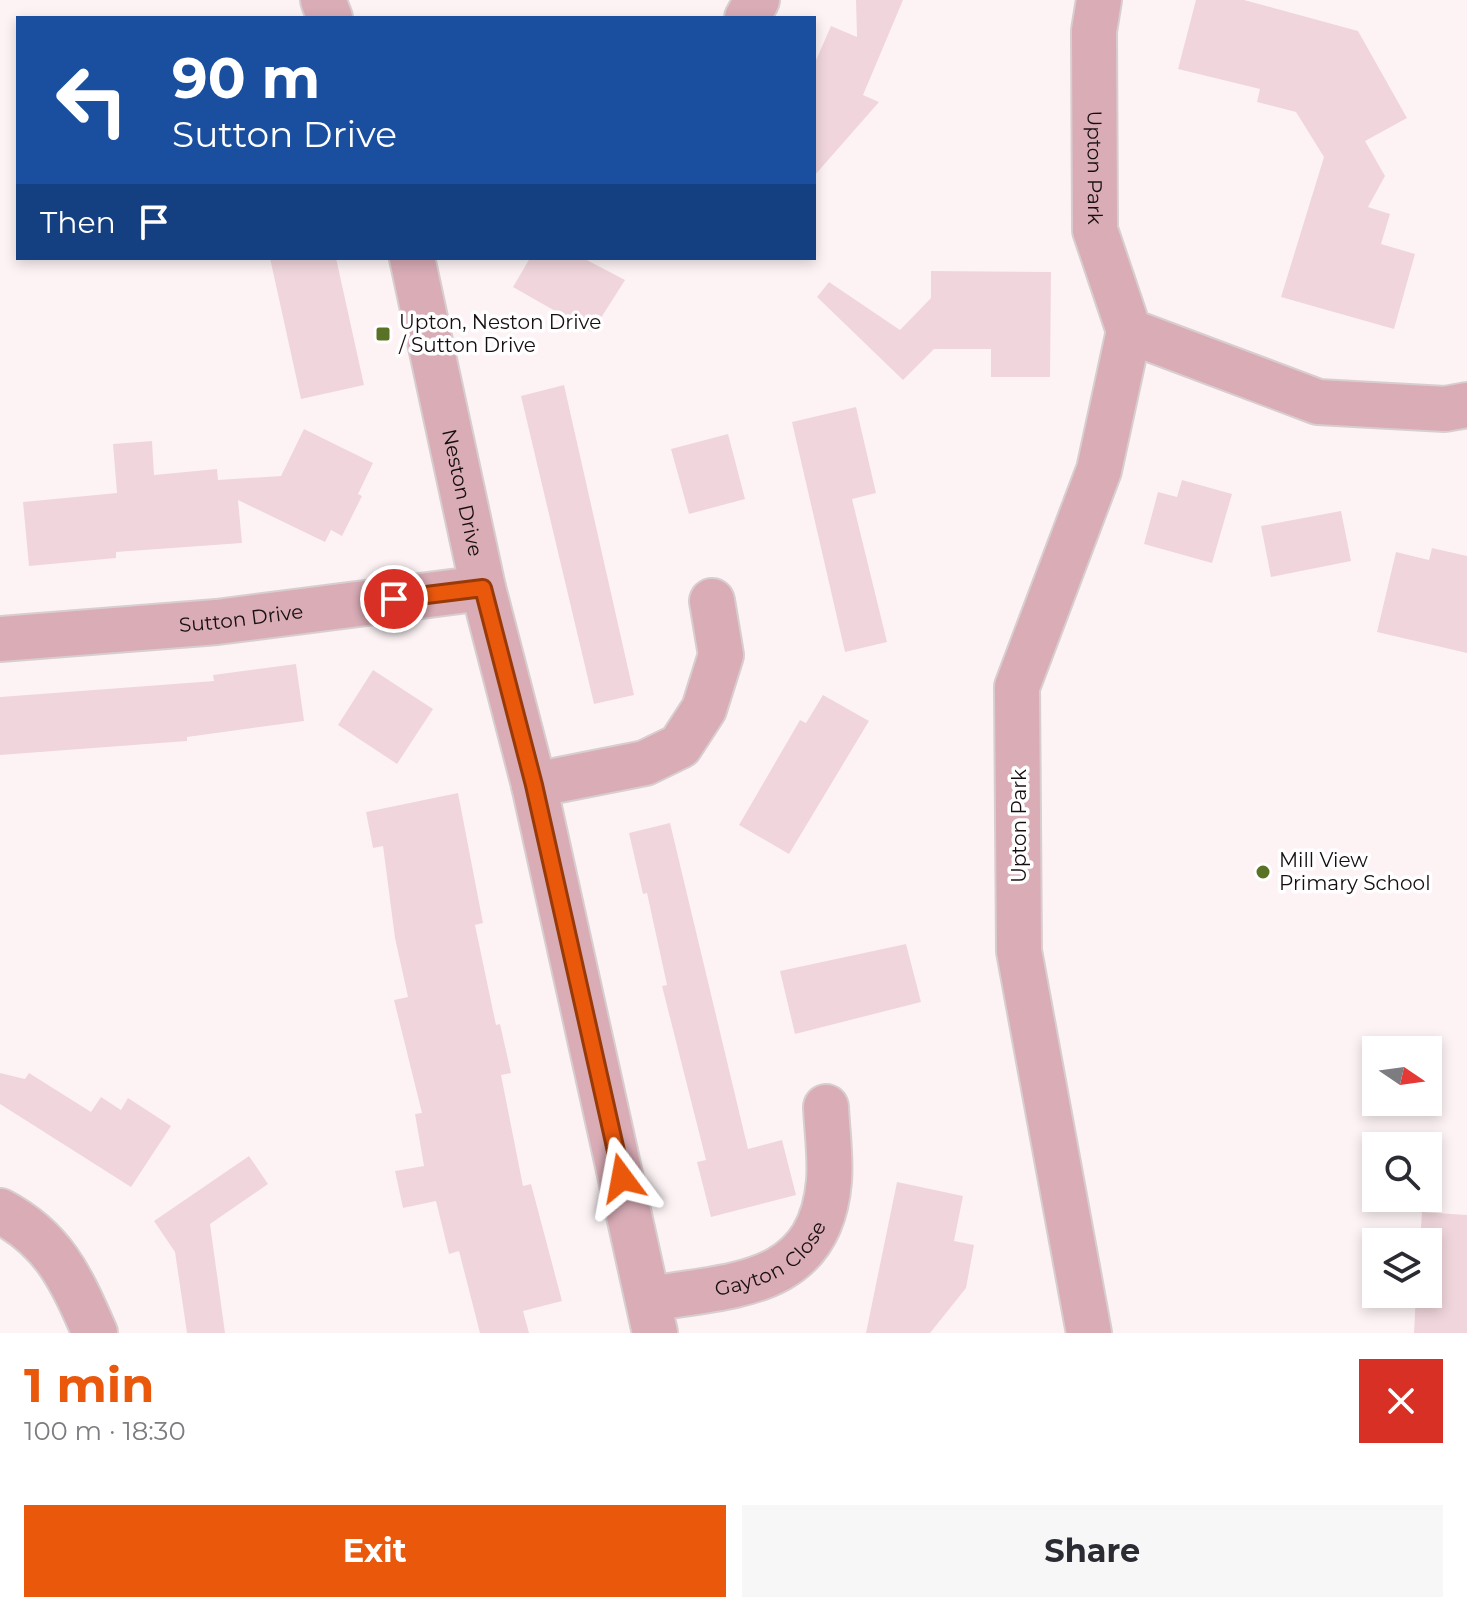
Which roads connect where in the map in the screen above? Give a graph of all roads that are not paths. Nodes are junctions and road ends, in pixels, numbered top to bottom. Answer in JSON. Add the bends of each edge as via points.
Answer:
{"nodes":[{"id":1,"x":1099,"y":0,"type":"edge"},
{"id":2,"x":412,"y":260,"type":"edge"},
{"id":3,"x":1129,"y":331,"type":"junction"},
{"id":4,"x":1467,"y":405,"type":"edge"},
{"id":5,"x":483,"y":588,"type":"junction"},
{"id":6,"x":711,"y":600,"type":"dead end"},
{"id":7,"x":0,"y":639,"type":"edge"},
{"id":8,"x":534,"y":785,"type":"junction"},
{"id":9,"x":826,"y":1106,"type":"dead end"},
{"id":10,"x":0,"y":1211,"type":"edge"},
{"id":11,"x":652,"y":1316,"type":"edge"},
{"id":12,"x":95,"y":1333,"type":"edge"},
{"id":13,"x":1089,"y":1333,"type":"edge"}],
"edges":[{"from":1,"to":3,"type":"street","name":"Upton Park","via":[[1094,31],[1095,230]]},
{"from":2,"to":5,"type":"street","name":"Neston Drive"},
{"from":3,"to":4,"type":"street","via":[[1318,402],[1445,409]]},
{"from":3,"to":13,"type":"street","name":"Upton Park","via":[[1099,470],[1017,687],[1019,951]]},
{"from":5,"to":7,"type":"street","name":"Sutton Drive","via":[[217,622]]},
{"from":5,"to":8,"type":"street","name":"Neston Drive"},
{"from":6,"to":8,"type":"street","via":[[721,655],[704,709],[680,746],[645,763]]},
{"from":8,"to":11,"type":"street","name":"Neston Drive"},
{"from":9,"to":11,"type":"street","name":"Gayton Close","via":[[829,1181],[822,1217],[801,1255],[768,1277]]},
{"from":10,"to":12,"type":"street","via":[[28,1226],[68,1273]]}]}
